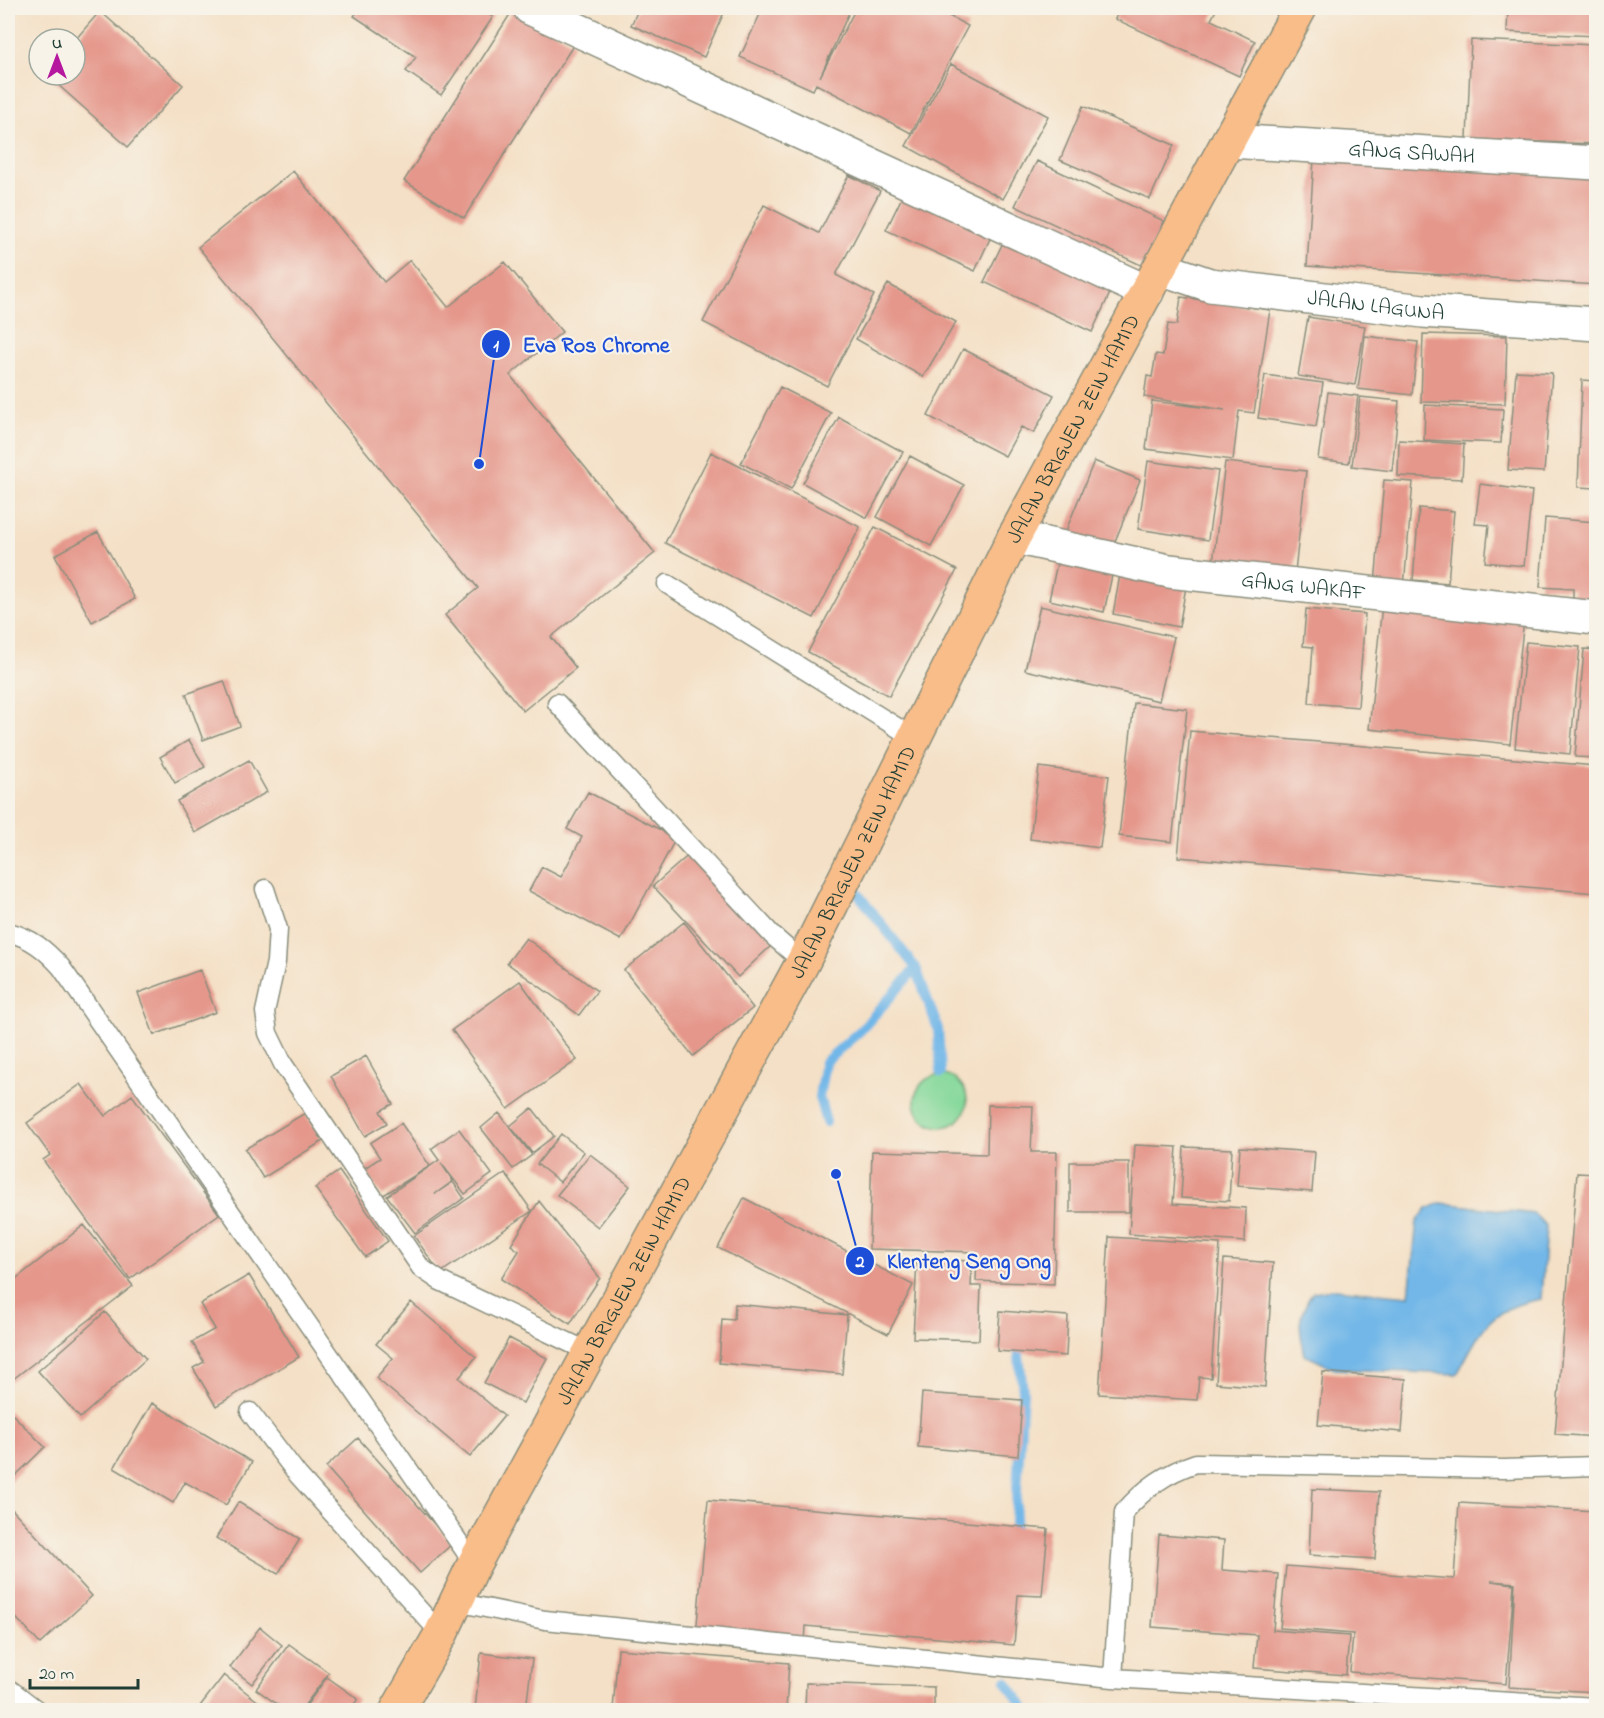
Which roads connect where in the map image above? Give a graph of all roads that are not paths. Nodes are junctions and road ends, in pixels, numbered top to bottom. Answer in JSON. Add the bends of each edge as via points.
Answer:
{"nodes":[{"id":1,"x":530,"y":8,"type":"edge"},
{"id":2,"x":1300,"y":8,"type":"edge"},
{"id":3,"x":1228,"y":141,"type":"junction"},
{"id":4,"x":1596,"y":163,"type":"edge"},
{"id":5,"x":1154,"y":280,"type":"junction"},
{"id":6,"x":1596,"y":324,"type":"edge"},
{"id":7,"x":1014,"y":537,"type":"junction"},
{"id":8,"x":667,"y":584,"type":"dead end"},
{"id":9,"x":1596,"y":618,"type":"edge"},
{"id":10,"x":557,"y":703,"type":"dead end"},
{"id":11,"x":914,"y":738,"type":"junction"},
{"id":12,"x":265,"y":889,"type":"dead end"},
{"id":13,"x":8,"y":932,"type":"edge"},
{"id":14,"x":803,"y":962,"type":"junction"},
{"id":15,"x":591,"y":1353,"type":"junction"},
{"id":16,"x":250,"y":1412,"type":"dead end"},
{"id":17,"x":1596,"y":1466,"type":"edge"},
{"id":18,"x":474,"y":1564,"type":"junction"},
{"id":19,"x":456,"y":1602,"type":"junction"},
{"id":20,"x":441,"y":1634,"type":"junction"},
{"id":21,"x":1113,"y":1678,"type":"junction"},
{"id":22,"x":8,"y":1688,"type":"edge"},
{"id":23,"x":1596,"y":1707,"type":"edge"},
{"id":24,"x":37,"y":1710,"type":"edge"},
{"id":25,"x":397,"y":1710,"type":"edge"}],
"edges":[{"from":1,"to":5,"type":"street","name":"JALAN LAGUNA"},
{"from":2,"to":3,"type":"main road","name":"JALAN BRIGJEN ZEIN HAMID"},
{"from":3,"to":4,"type":"street","name":"GANG SAWAH"},
{"from":3,"to":5,"type":"main road","name":"JALAN BRIGJEN ZEIN HAMID"},
{"from":5,"to":6,"type":"street","name":"JALAN LAGUNA","via":[[1423,311]]},
{"from":5,"to":7,"type":"main road","name":"JALAN BRIGJEN ZEIN HAMID"},
{"from":7,"to":9,"type":"street","name":"GANG WAKAF","via":[[1169,571]]},
{"from":7,"to":11,"type":"main road","name":"JALAN BRIGJEN ZEIN HAMID"},
{"from":8,"to":11,"type":"lane"},
{"from":10,"to":14,"type":"lane","via":[[774,936]]},
{"from":11,"to":14,"type":"main road","name":"JALAN BRIGJEN ZEIN HAMID"},
{"from":12,"to":15,"type":"lane","via":[[278,929],[276,962],[265,1012],[268,1033],[283,1064],[421,1268],[440,1281]]},
{"from":13,"to":18,"type":"lane","via":[[28,937],[61,967]]},
{"from":14,"to":15,"type":"main road","name":"JALAN BRIGJEN ZEIN HAMID"},
{"from":15,"to":18,"type":"main road","name":"JALAN BRIGJEN ZEIN HAMID"},
{"from":16,"to":20,"type":"lane","via":[[298,1475]]},
{"from":17,"to":21,"type":"lane","via":[[1504,1469],[1196,1463],[1177,1469],[1138,1495],[1124,1512]]},
{"from":18,"to":19,"type":"main road","name":"JALAN BRIGJEN ZEIN HAMID"},
{"from":19,"to":20,"type":"main road","name":"JALAN BRIGJEN ZEIN HAMID"},
{"from":19,"to":21,"type":"lane","via":[[545,1620]]},
{"from":20,"to":25,"type":"main road","name":"JALAN BRIGJEN ZEIN HAMID"},
{"from":21,"to":23,"type":"lane"},
{"from":22,"to":24,"type":"lane"}]}
